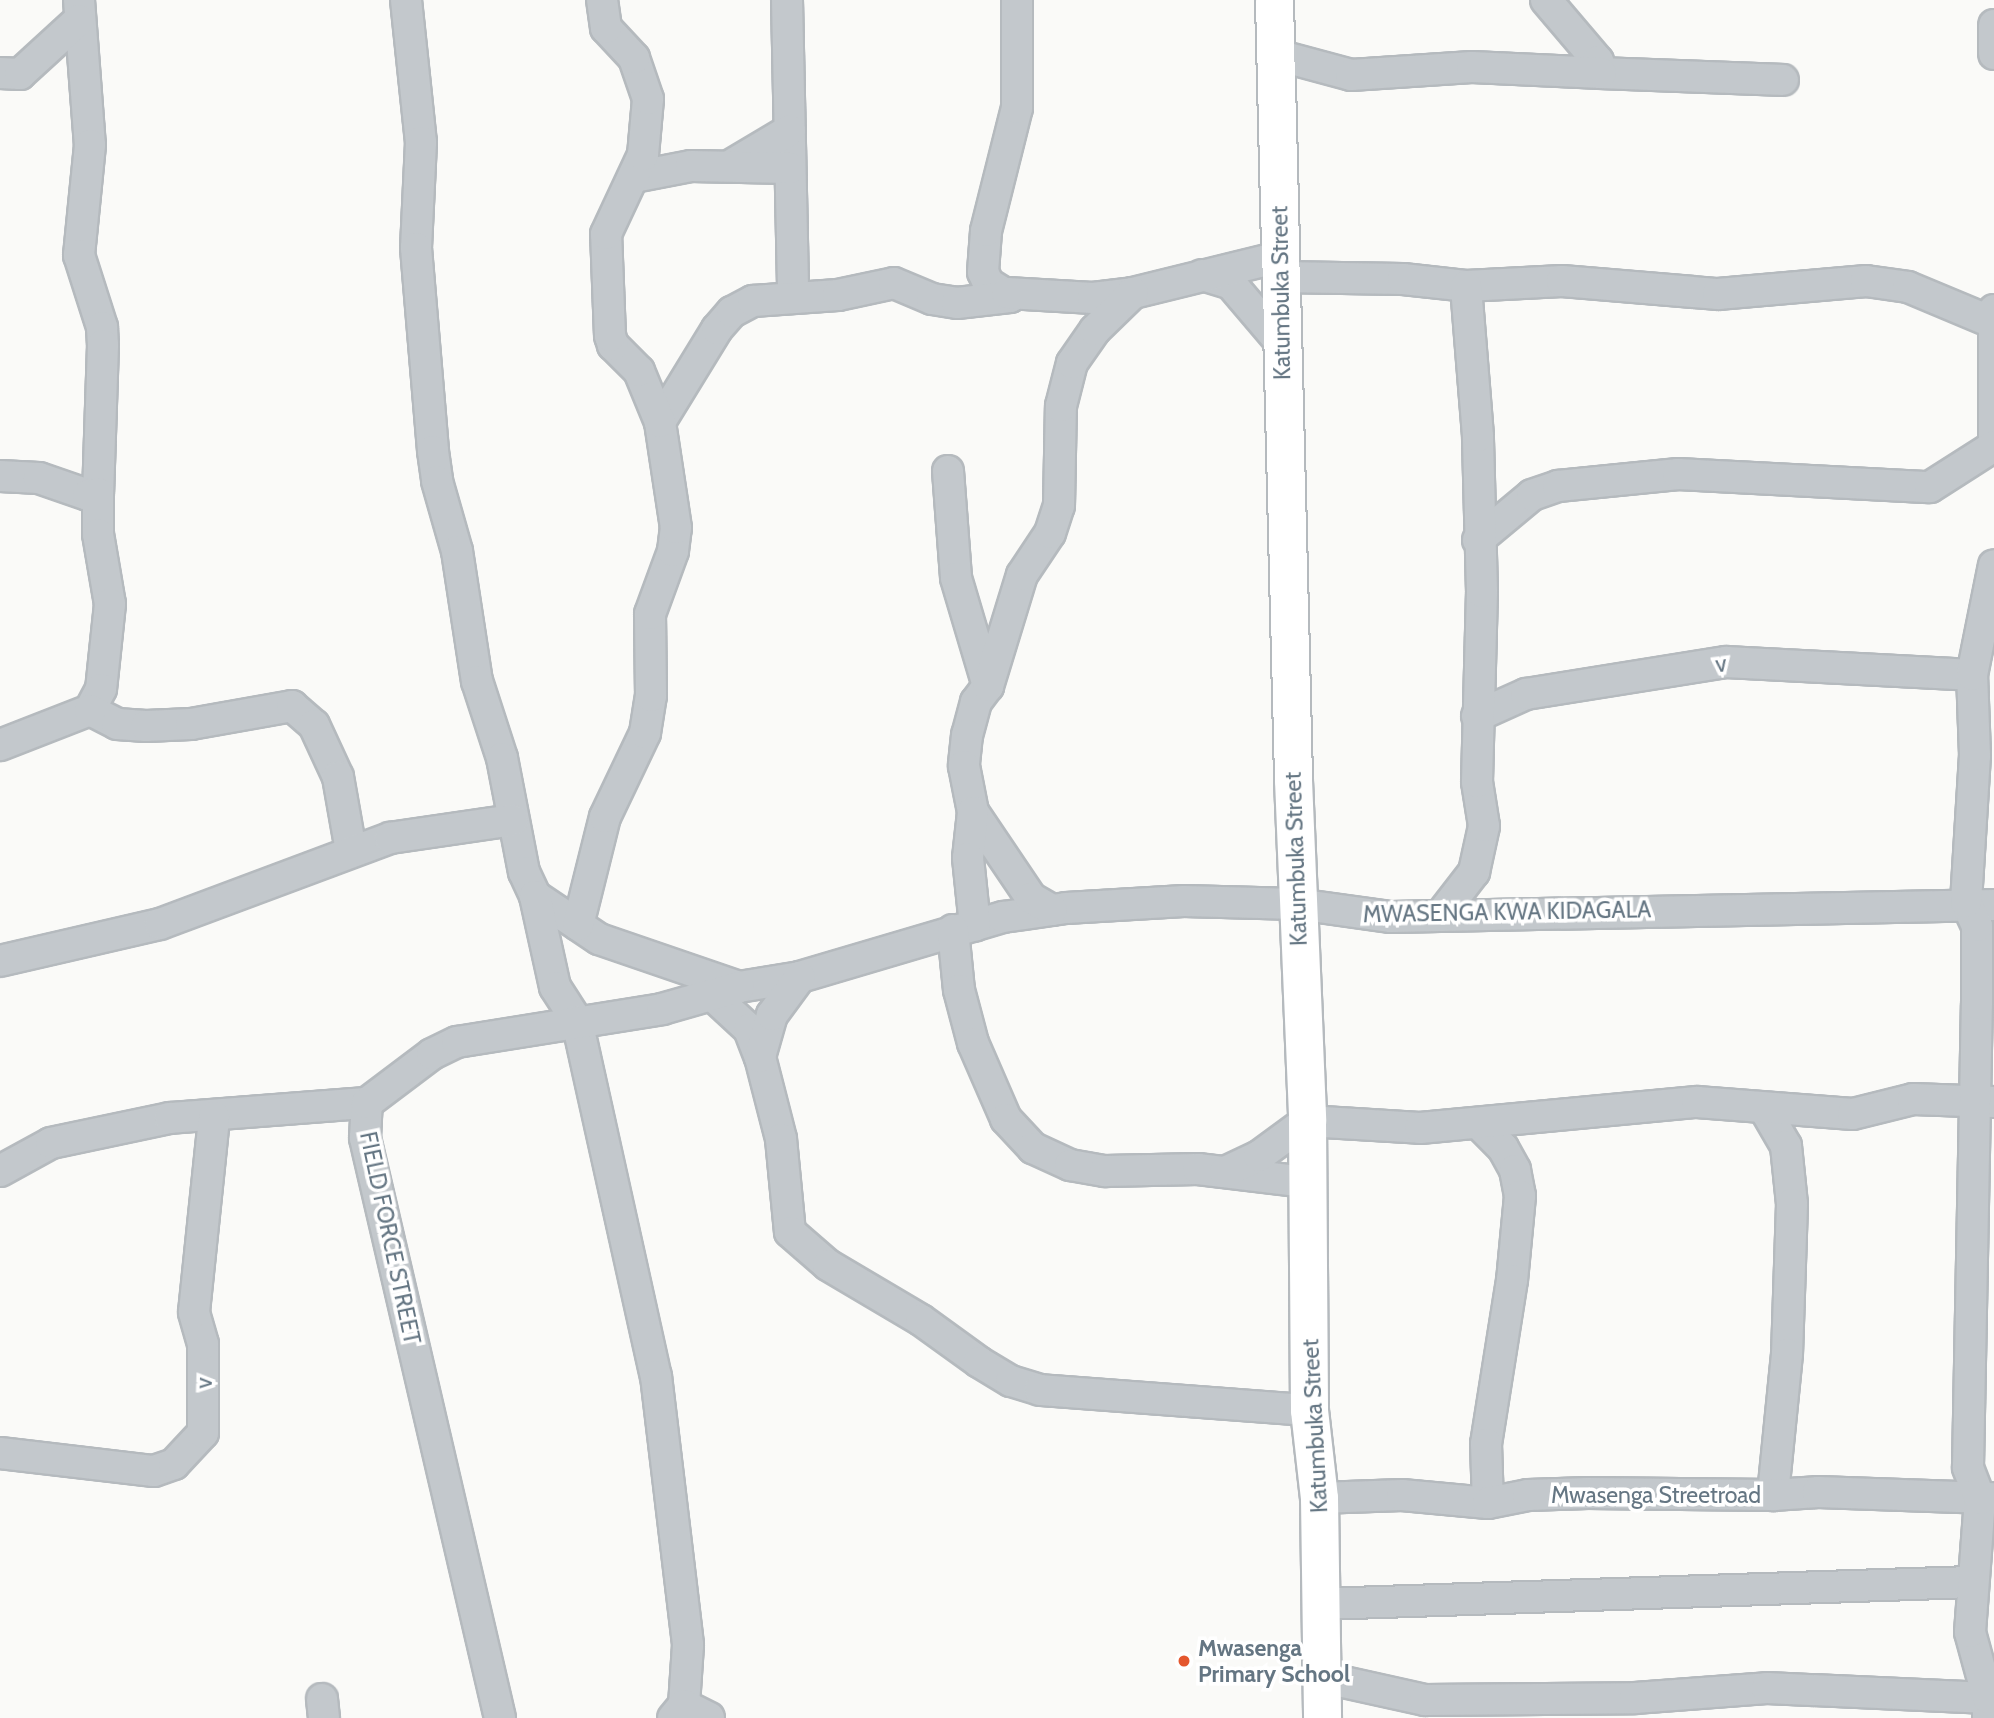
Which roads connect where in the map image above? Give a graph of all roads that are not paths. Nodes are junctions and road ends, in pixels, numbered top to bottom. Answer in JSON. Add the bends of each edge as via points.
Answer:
{"nodes":[{"id":1,"x":406,"y":0,"type":"edge"},
{"id":2,"x":602,"y":0,"type":"edge"},
{"id":3,"x":787,"y":0,"type":"edge"},
{"id":4,"x":1017,"y":0,"type":"edge"},
{"id":5,"x":1274,"y":0,"type":"edge"},
{"id":6,"x":1546,"y":0,"type":"edge"},
{"id":7,"x":79,"y":10,"type":"edge"},
{"id":8,"x":1277,"y":55,"type":"junction"},
{"id":9,"x":45,"y":56,"type":"junction"},
{"id":10,"x":0,"y":73,"type":"edge"},
{"id":11,"x":86,"y":73,"type":"junction"},
{"id":12,"x":1601,"y":73,"type":"junction"},
{"id":13,"x":1783,"y":80,"type":"dead end"},
{"id":14,"x":790,"y":130,"type":"junction"},
{"id":15,"x":733,"y":164,"type":"junction"},
{"id":16,"x":790,"y":168,"type":"junction"},
{"id":17,"x":634,"y":177,"type":"junction"},
{"id":18,"x":1281,"y":267,"type":"junction"},
{"id":19,"x":983,"y":272,"type":"junction"},
{"id":20,"x":1201,"y":275,"type":"junction"},
{"id":21,"x":1466,"y":286,"type":"junction"},
{"id":22,"x":1133,"y":293,"type":"junction"},
{"id":23,"x":1010,"y":297,"type":"junction"},
{"id":24,"x":793,"y":298,"type":"junction"},
{"id":25,"x":932,"y":299,"type":"junction"},
{"id":26,"x":1993,"y":319,"type":"edge"},
{"id":27,"x":1283,"y":345,"type":"junction"},
{"id":28,"x":660,"y":422,"type":"junction"},
{"id":29,"x":1994,"y":440,"type":"edge"},
{"id":30,"x":1994,"y":446,"type":"edge"},
{"id":31,"x":948,"y":471,"type":"dead end"},
{"id":32,"x":0,"y":476,"type":"edge"},
{"id":33,"x":98,"y":494,"type":"junction"},
{"id":34,"x":1478,"y":540,"type":"junction"},
{"id":35,"x":1994,"y":565,"type":"edge"},
{"id":36,"x":1972,"y":675,"type":"junction"},
{"id":37,"x":988,"y":686,"type":"junction"},
{"id":38,"x":90,"y":710,"type":"junction"},
{"id":39,"x":1477,"y":716,"type":"junction"},
{"id":40,"x":0,"y":745,"type":"edge"},
{"id":41,"x":973,"y":812,"type":"junction"},
{"id":42,"x":513,"y":820,"type":"junction"},
{"id":43,"x":351,"y":851,"type":"junction"},
{"id":44,"x":536,"y":896,"type":"junction"},
{"id":45,"x":1980,"y":903,"type":"edge"},
{"id":46,"x":1297,"y":904,"type":"junction"},
{"id":47,"x":1052,"y":910,"type":"junction"},
{"id":48,"x":1440,"y":916,"type":"junction"},
{"id":49,"x":578,"y":925,"type":"junction"},
{"id":50,"x":964,"y":928,"type":"junction"},
{"id":51,"x":0,"y":961,"type":"edge"},
{"id":52,"x":800,"y":977,"type":"junction"},
{"id":53,"x":726,"y":991,"type":"junction"},
{"id":54,"x":577,"y":1021,"type":"junction"},
{"id":55,"x":760,"y":1057,"type":"junction"},
{"id":56,"x":1986,"y":1102,"type":"edge"},
{"id":57,"x":367,"y":1103,"type":"junction"},
{"id":58,"x":1764,"y":1108,"type":"junction"},
{"id":59,"x":214,"y":1117,"type":"junction"},
{"id":60,"x":1307,"y":1121,"type":"junction"},
{"id":61,"x":1479,"y":1124,"type":"junction"},
{"id":62,"x":0,"y":1171,"type":"edge"},
{"id":63,"x":1225,"y":1172,"type":"junction"},
{"id":64,"x":1306,"y":1182,"type":"junction"},
{"id":65,"x":1309,"y":1410,"type":"junction"},
{"id":66,"x":0,"y":1453,"type":"edge"},
{"id":67,"x":1773,"y":1495,"type":"junction"},
{"id":68,"x":1319,"y":1498,"type":"junction"},
{"id":69,"x":1987,"y":1498,"type":"edge"},
{"id":70,"x":1488,"y":1503,"type":"junction"},
{"id":71,"x":1973,"y":1583,"type":"junction"},
{"id":72,"x":1322,"y":1604,"type":"junction"},
{"id":73,"x":1321,"y":1677,"type":"junction"},
{"id":74,"x":1638,"y":1708,"type":"edge"},
{"id":75,"x":1988,"y":1708,"type":"edge"},
{"id":76,"x":684,"y":1715,"type":"edge"},
{"id":77,"x":500,"y":1718,"type":"edge"},
{"id":78,"x":1322,"y":1718,"type":"edge"}],
"edges":[{"from":1,"to":42,"type":"street","via":[[421,142],[416,248],[437,481],[457,551],[477,681],[502,758]]},
{"from":2,"to":17,"type":"street","via":[[606,28],[629,51],[646,82],[643,155]]},
{"from":3,"to":14,"type":"street"},
{"from":4,"to":19,"type":"street","via":[[1017,108],[986,231]]},
{"from":5,"to":8,"type":"main road","name":"Katumbuka Street"},
{"from":6,"to":12,"type":"street","via":[[1598,61]]},
{"from":7,"to":9,"type":"street"},
{"from":7,"to":11,"type":"street"},
{"from":8,"to":12,"type":"street","via":[[1351,75],[1472,67]]},
{"from":8,"to":18,"type":"main road","name":"Katumbuka Street"},
{"from":9,"to":10,"type":"street","via":[[20,74]]},
{"from":9,"to":11,"type":"street","via":[[63,59]]},
{"from":11,"to":33,"type":"street","via":[[90,145],[79,255],[102,327]]},
{"from":12,"to":13,"type":"street"},
{"from":14,"to":15,"type":"street"},
{"from":14,"to":16,"type":"street"},
{"from":15,"to":16,"type":"street"},
{"from":15,"to":17,"type":"street"},
{"from":16,"to":24,"type":"street"},
{"from":17,"to":28,"type":"street","via":[[606,234],[610,336],[639,371]]},
{"from":18,"to":20,"type":"street"},
{"from":18,"to":21,"type":"street"},
{"from":18,"to":27,"type":"main road","name":"Katumbuka Street"},
{"from":19,"to":23,"type":"street","via":[[988,283]]},
{"from":19,"to":25,"type":"street","via":[[961,279]]},
{"from":20,"to":22,"type":"street"},
{"from":20,"to":27,"type":"street","via":[[1231,284]]},
{"from":21,"to":26,"type":"street","via":[[1562,281],[1718,294],[1866,281],[1909,287]]},
{"from":21,"to":34,"type":"street","via":[[1479,436]]},
{"from":22,"to":23,"type":"street","via":[[1074,298],[1007,293]]},
{"from":22,"to":37,"type":"street","via":[[1095,330],[1072,363],[1061,406],[1059,506],[1050,533],[1027,562]]},
{"from":23,"to":25,"type":"street","via":[[975,304]]},
{"from":24,"to":25,"type":"street","via":[[838,295],[894,283]]},
{"from":24,"to":28,"type":"street","via":[[753,301],[732,312],[676,390]]},
{"from":26,"to":29,"type":"street"},
{"from":27,"to":46,"type":"main road","name":"Katumbuka Street"},
{"from":28,"to":49,"type":"street","via":[[676,528],[673,551],[650,614],[651,696],[645,733],[601,826]]},
{"from":30,"to":34,"type":"street","via":[[1930,487],[1678,474],[1558,486],[1532,495]]},
{"from":31,"to":37,"type":"street","via":[[956,578]]},
{"from":32,"to":33,"type":"street","via":[[39,478],[88,495]]},
{"from":33,"to":38,"type":"street","via":[[98,534],[110,604],[101,689]]},
{"from":34,"to":39,"type":"street","via":[[1482,592]]},
{"from":35,"to":36,"type":"street"},
{"from":36,"to":39,"type":"street","name":"v","via":[[1726,662],[1526,694]]},
{"from":36,"to":45,"type":"street"},
{"from":37,"to":41,"type":"street","via":[[976,702],[967,734],[964,766]]},
{"from":38,"to":40,"type":"street"},
{"from":38,"to":43,"type":"street","via":[[117,724],[146,726],[191,724],[275,706],[298,709],[314,725],[338,777]]},
{"from":39,"to":48,"type":"street","via":[[1477,782],[1485,826],[1481,851],[1474,872]]},
{"from":41,"to":47,"type":"street","via":[[1031,898]]},
{"from":41,"to":50,"type":"street"},
{"from":42,"to":43,"type":"street","via":[[425,829]]},
{"from":42,"to":44,"type":"street","via":[[524,872]]},
{"from":43,"to":51,"type":"street","via":[[160,924]]},
{"from":44,"to":49,"type":"street","name":"MWASENGA KWA KIDAGALA"},
{"from":44,"to":54,"type":"street","via":[[555,987]]},
{"from":45,"to":48,"type":"street","name":"MWASENGA KWA KIDAGALA"},
{"from":45,"to":56,"type":"street","via":[[1976,926]]},
{"from":46,"to":47,"type":"street","name":"MWASENGA KWA KIDAGALA","via":[[1184,901]]},
{"from":46,"to":48,"type":"street","name":"MWASENGA KWA KIDAGALA","via":[[1346,914]]},
{"from":46,"to":60,"type":"main road","name":"Katumbuka Street"},
{"from":47,"to":50,"type":"street","name":"MWASENGA KWA KIDAGALA"},
{"from":49,"to":53,"type":"street","name":"MWASENGA KWA KIDAGALA","via":[[599,939]]},
{"from":50,"to":52,"type":"street","name":"MWASENGA KWA KIDAGALA"},
{"from":50,"to":63,"type":"street","via":[[959,990],[972,1043],[1006,1119],[1033,1148],[1070,1166],[1105,1171]]},
{"from":52,"to":53,"type":"street","name":"MWASENGA KWA KIDAGALA"},
{"from":52,"to":55,"type":"street","via":[[772,1015]]},
{"from":53,"to":54,"type":"street","name":"FIELD FORCE STREET","via":[[662,1009]]},
{"from":53,"to":55,"type":"street"},
{"from":54,"to":57,"type":"street","name":"FIELD FORCE STREET","via":[[457,1042],[432,1054]]},
{"from":54,"to":76,"type":"street","via":[[656,1376],[686,1612]]},
{"from":55,"to":65,"type":"street","via":[[781,1139],[790,1232],[828,1265],[921,1320],[1000,1375],[1040,1390]]},
{"from":56,"to":58,"type":"street","via":[[1913,1099],[1853,1114]]},
{"from":56,"to":69,"type":"street","via":[[1971,1161],[1968,1467]]},
{"from":57,"to":59,"type":"street"},
{"from":57,"to":77,"type":"street","name":"FIELD FORCE STREET","via":[[365,1138]]},
{"from":58,"to":61,"type":"street","via":[[1697,1102]]},
{"from":58,"to":67,"type":"street","via":[[1786,1146],[1792,1204],[1787,1354]]},
{"from":59,"to":62,"type":"street","via":[[170,1118],[51,1143]]},
{"from":59,"to":66,"type":"street","name":"v","via":[[194,1312],[204,1355],[203,1433],[174,1464],[154,1471]]},
{"from":60,"to":61,"type":"street","via":[[1420,1128]]},
{"from":60,"to":63,"type":"street","via":[[1259,1156]]},
{"from":60,"to":64,"type":"main road","name":"Katumbuka Street"},
{"from":61,"to":70,"type":"street","via":[[1503,1148],[1515,1170],[1520,1196],[1486,1444]]},
{"from":63,"to":64,"type":"street"},
{"from":64,"to":65,"type":"main road","name":"Katumbuka Street"},
{"from":65,"to":68,"type":"main road","name":"Katumbuka Street"},
{"from":67,"to":69,"type":"street","name":"Mwasenga Streetroad","via":[[1818,1492]]},
{"from":67,"to":70,"type":"street","name":"Mwasenga Streetroad","via":[[1588,1493]]},
{"from":68,"to":70,"type":"street","name":"Mwasenga Streetroad","via":[[1402,1496]]},
{"from":68,"to":72,"type":"main road","name":"Katumbuka Street"},
{"from":69,"to":71,"type":"street"},
{"from":71,"to":72,"type":"street"},
{"from":71,"to":75,"type":"street","via":[[1970,1632]]},
{"from":72,"to":73,"type":"main road","name":"Katumbuka Street"},
{"from":73,"to":74,"type":"street","via":[[1425,1700]]},
{"from":73,"to":78,"type":"main road","name":"Katumbuka Street"},
{"from":74,"to":75,"type":"street","via":[[1781,1688]]}]}
